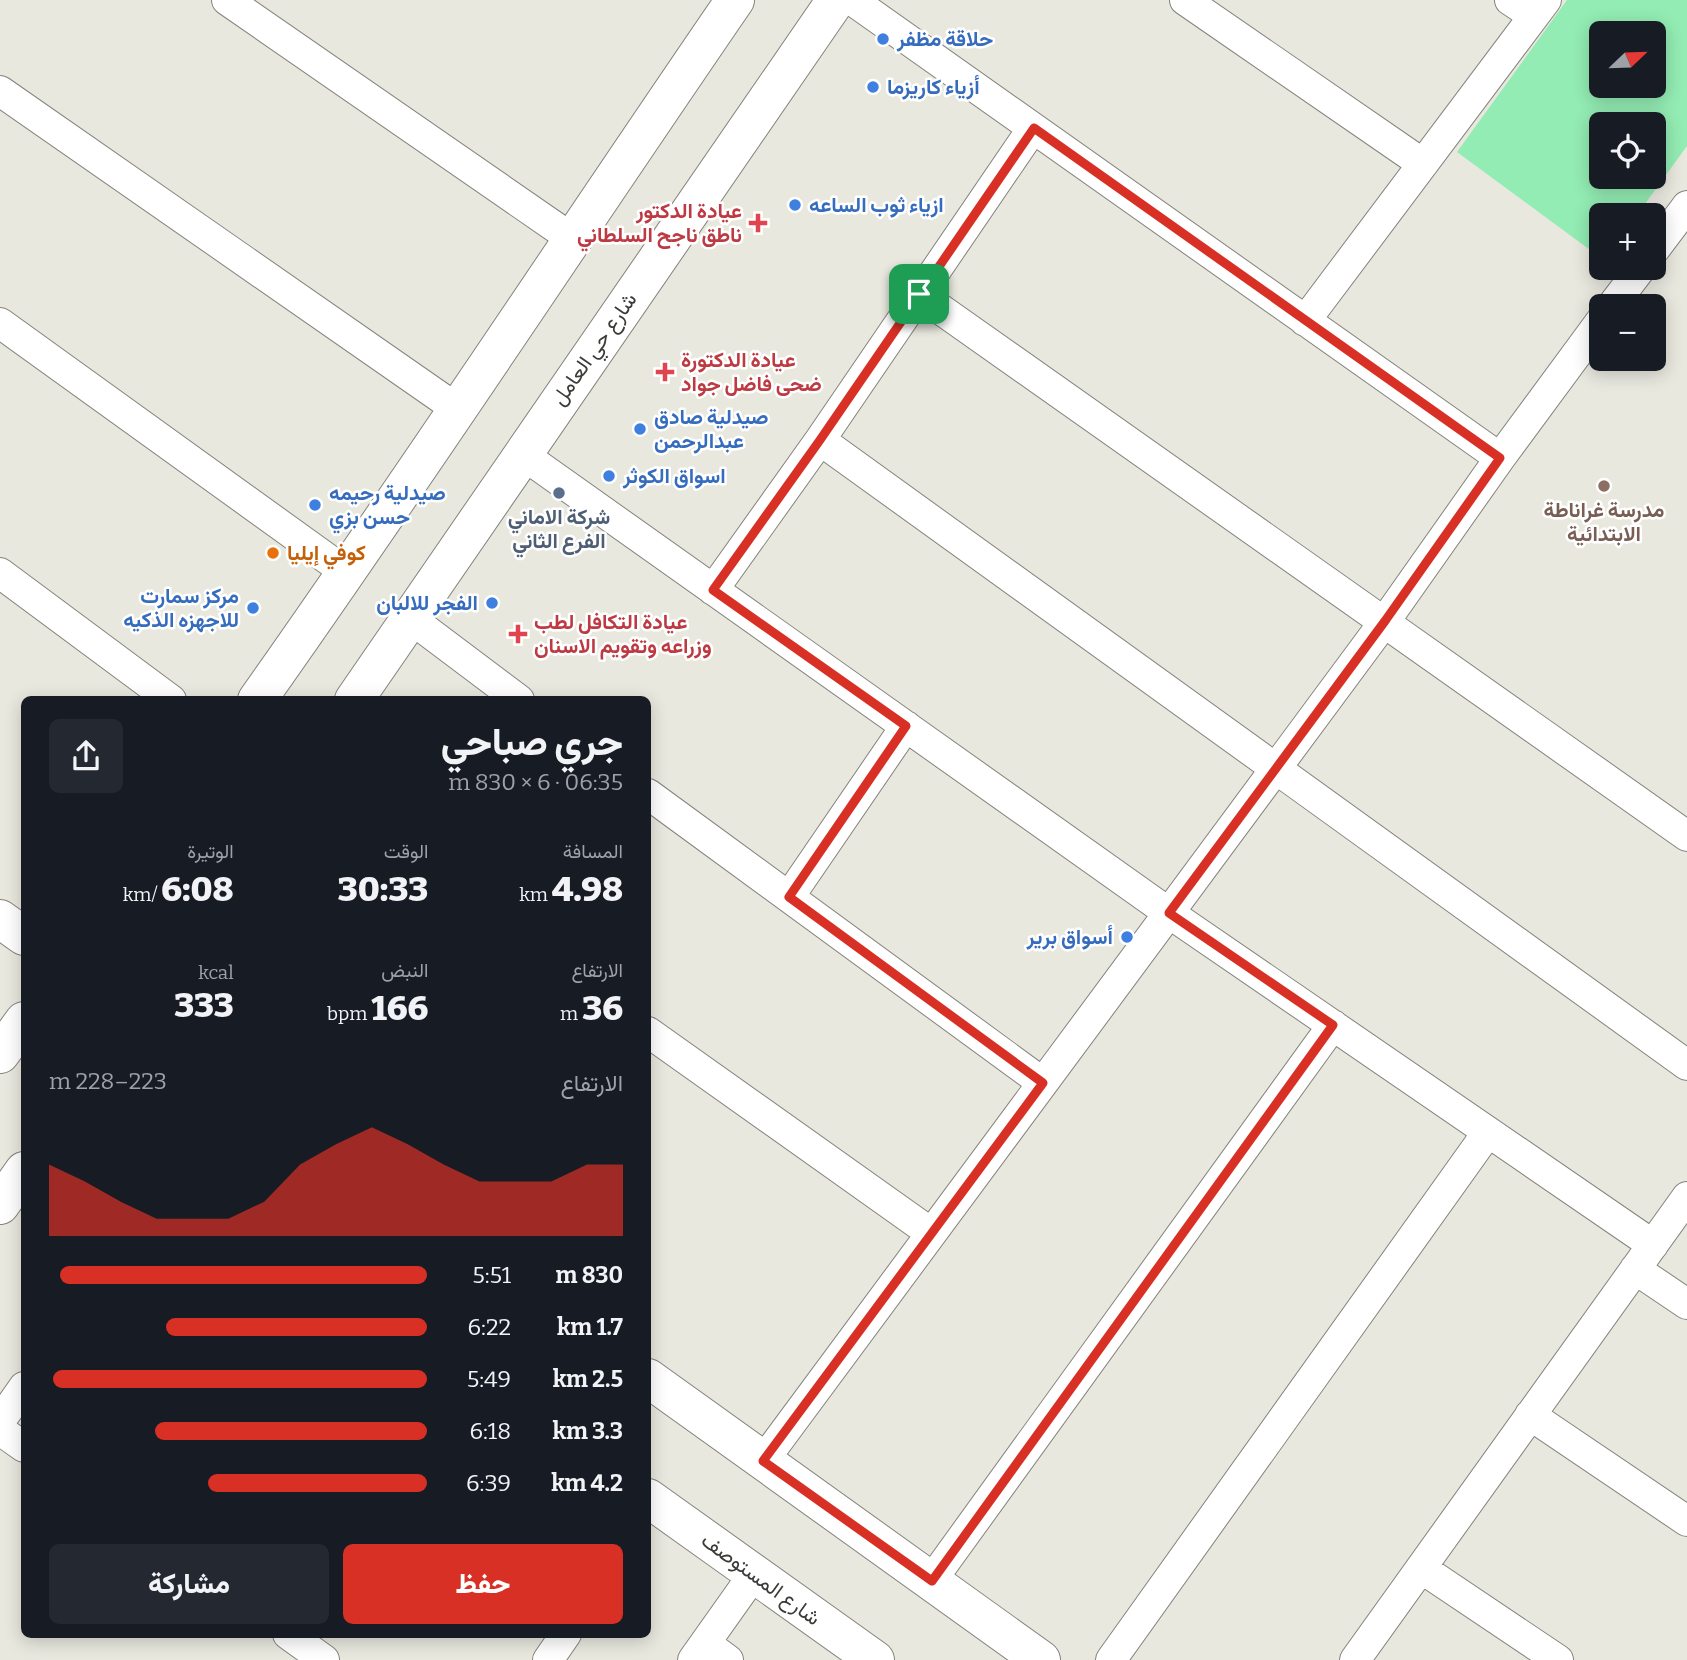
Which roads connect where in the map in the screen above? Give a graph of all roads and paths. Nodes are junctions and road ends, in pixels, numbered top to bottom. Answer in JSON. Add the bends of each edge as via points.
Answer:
{"nodes":[{"id":1,"x":227,"y":0,"type":"edge"},
{"id":2,"x":735,"y":0,"type":"edge"},
{"id":3,"x":836,"y":0,"type":"edge"},
{"id":4,"x":852,"y":0,"type":"edge"},
{"id":5,"x":1185,"y":0,"type":"edge"},
{"id":6,"x":1530,"y":5,"type":"edge"},
{"id":7,"x":0,"y":91,"type":"edge"},
{"id":8,"x":1034,"y":128,"type":"junction"},
{"id":9,"x":1423,"y":164,"type":"junction"},
{"id":10,"x":1687,"y":206,"type":"edge"},
{"id":11,"x":1666,"y":234,"type":"edge"},
{"id":12,"x":571,"y":238,"type":"junction"},
{"id":13,"x":1632,"y":280,"type":"edge"},
{"id":14,"x":919,"y":294,"type":"junction"},
{"id":15,"x":1621,"y":294,"type":"edge"},
{"id":16,"x":1306,"y":321,"type":"junction"},
{"id":17,"x":0,"y":324,"type":"edge"},
{"id":18,"x":1589,"y":337,"type":"edge"},
{"id":19,"x":457,"y":409,"type":"junction"},
{"id":20,"x":820,"y":440,"type":"junction"},
{"id":21,"x":522,"y":454,"type":"junction"},
{"id":22,"x":1500,"y":458,"type":"junction"},
{"id":23,"x":0,"y":573,"type":"edge"},
{"id":24,"x":347,"y":573,"type":"junction"},
{"id":25,"x":713,"y":590,"type":"junction"},
{"id":26,"x":410,"y":618,"type":"junction"},
{"id":27,"x":1385,"y":621,"type":"junction"},
{"id":28,"x":167,"y":696,"type":"edge"},
{"id":29,"x":260,"y":696,"type":"edge"},
{"id":30,"x":357,"y":696,"type":"edge"},
{"id":31,"x":514,"y":696,"type":"edge"},
{"id":32,"x":906,"y":726,"type":"junction"},
{"id":33,"x":1276,"y":768,"type":"junction"},
{"id":34,"x":651,"y":796,"type":"edge"},
{"id":35,"x":1687,"y":836,"type":"edge"},
{"id":36,"x":789,"y":897,"type":"junction"},
{"id":37,"x":1169,"y":913,"type":"junction"},
{"id":38,"x":0,"y":919,"type":"edge"},
{"id":39,"x":21,"y":934,"type":"edge"},
{"id":40,"x":1333,"y":1025,"type":"junction"},
{"id":41,"x":651,"y":1034,"type":"edge"},
{"id":42,"x":1687,"y":1065,"type":"edge"},
{"id":43,"x":1043,"y":1083,"type":"junction"},
{"id":44,"x":1488,"y":1132,"type":"junction"},
{"id":45,"x":21,"y":1175,"type":"edge"},
{"id":46,"x":1687,"y":1197,"type":"edge"},
{"id":47,"x":0,"y":1205,"type":"edge"},
{"id":48,"x":932,"y":1233,"type":"junction"},
{"id":49,"x":1653,"y":1245,"type":"junction"},
{"id":50,"x":1635,"y":1269,"type":"junction"},
{"id":51,"x":1687,"y":1304,"type":"edge"},
{"id":52,"x":651,"y":1380,"type":"edge"},
{"id":53,"x":21,"y":1391,"type":"edge"},
{"id":54,"x":1530,"y":1415,"type":"junction"},
{"id":55,"x":0,"y":1422,"type":"edge"},
{"id":56,"x":0,"y":1430,"type":"edge"},
{"id":57,"x":21,"y":1445,"type":"edge"},
{"id":58,"x":763,"y":1461,"type":"junction"},
{"id":59,"x":651,"y":1508,"type":"edge"},
{"id":60,"x":1687,"y":1521,"type":"edge"},
{"id":61,"x":1421,"y":1568,"type":"junction"},
{"id":62,"x":754,"y":1574,"type":"junction"},
{"id":63,"x":932,"y":1581,"type":"junction"},
{"id":64,"x":294,"y":1638,"type":"edge"},
{"id":65,"x":563,"y":1638,"type":"edge"},
{"id":66,"x":709,"y":1654,"type":"edge"},
{"id":67,"x":324,"y":1660,"type":"edge"},
{"id":68,"x":548,"y":1660,"type":"edge"},
{"id":69,"x":874,"y":1660,"type":"edge"},
{"id":70,"x":1041,"y":1660,"type":"edge"},
{"id":71,"x":1111,"y":1660,"type":"edge"},
{"id":72,"x":1355,"y":1660,"type":"edge"},
{"id":73,"x":1558,"y":1660,"type":"edge"}],
"edges":[{"from":1,"to":12,"type":"street"},
{"from":2,"to":12,"type":"main road"},
{"from":3,"to":21,"type":"main road","name":"شارع حي العامل"},
{"from":4,"to":8,"type":"street"},
{"from":5,"to":9,"type":"street"},
{"from":6,"to":9,"type":"street"},
{"from":7,"to":19,"type":"street"},
{"from":8,"to":14,"type":"street"},
{"from":8,"to":16,"type":"street"},
{"from":9,"to":16,"type":"street"},
{"from":10,"to":11,"type":"street"},
{"from":12,"to":19,"type":"main road"},
{"from":13,"to":15,"type":"street"},
{"from":14,"to":20,"type":"street"},
{"from":14,"to":27,"type":"street"},
{"from":16,"to":22,"type":"street"},
{"from":17,"to":24,"type":"street"},
{"from":18,"to":22,"type":"street"},
{"from":19,"to":24,"type":"main road"},
{"from":20,"to":25,"type":"street"},
{"from":20,"to":33,"type":"street"},
{"from":21,"to":25,"type":"street"},
{"from":21,"to":26,"type":"main road","name":"شارع حي العامل"},
{"from":22,"to":27,"type":"street"},
{"from":23,"to":28,"type":"street"},
{"from":24,"to":29,"type":"main road"},
{"from":25,"to":32,"type":"street"},
{"from":26,"to":30,"type":"main road","name":"شارع حي العامل"},
{"from":26,"to":31,"type":"street"},
{"from":27,"to":33,"type":"street"},
{"from":27,"to":35,"type":"street"},
{"from":32,"to":36,"type":"street"},
{"from":32,"to":37,"type":"street"},
{"from":33,"to":37,"type":"street"},
{"from":33,"to":42,"type":"street"},
{"from":34,"to":36,"type":"street"},
{"from":36,"to":43,"type":"street"},
{"from":37,"to":40,"type":"street"},
{"from":37,"to":43,"type":"street"},
{"from":38,"to":39,"type":"main road"},
{"from":40,"to":44,"type":"street"},
{"from":40,"to":63,"type":"street"},
{"from":41,"to":48,"type":"street"},
{"from":43,"to":48,"type":"street"},
{"from":44,"to":49,"type":"street"},
{"from":44,"to":71,"type":"street"},
{"from":45,"to":47,"type":"main road"},
{"from":46,"to":49,"type":"street"},
{"from":48,"to":58,"type":"street"},
{"from":49,"to":50,"type":"street"},
{"from":50,"to":51,"type":"street"},
{"from":50,"to":54,"type":"street"},
{"from":52,"to":58,"type":"main road"},
{"from":53,"to":55,"type":"street"},
{"from":54,"to":60,"type":"street"},
{"from":54,"to":61,"type":"street"},
{"from":56,"to":57,"type":"street"},
{"from":58,"to":63,"type":"main road"},
{"from":59,"to":62,"type":"main road","name":"شارع المستوصف"},
{"from":61,"to":72,"type":"street"},
{"from":61,"to":73,"type":"street"},
{"from":62,"to":66,"type":"street"},
{"from":62,"to":69,"type":"main road","name":"شارع المستوصف"},
{"from":63,"to":70,"type":"main road"},
{"from":64,"to":67,"type":"street"},
{"from":65,"to":68,"type":"street"}]}
